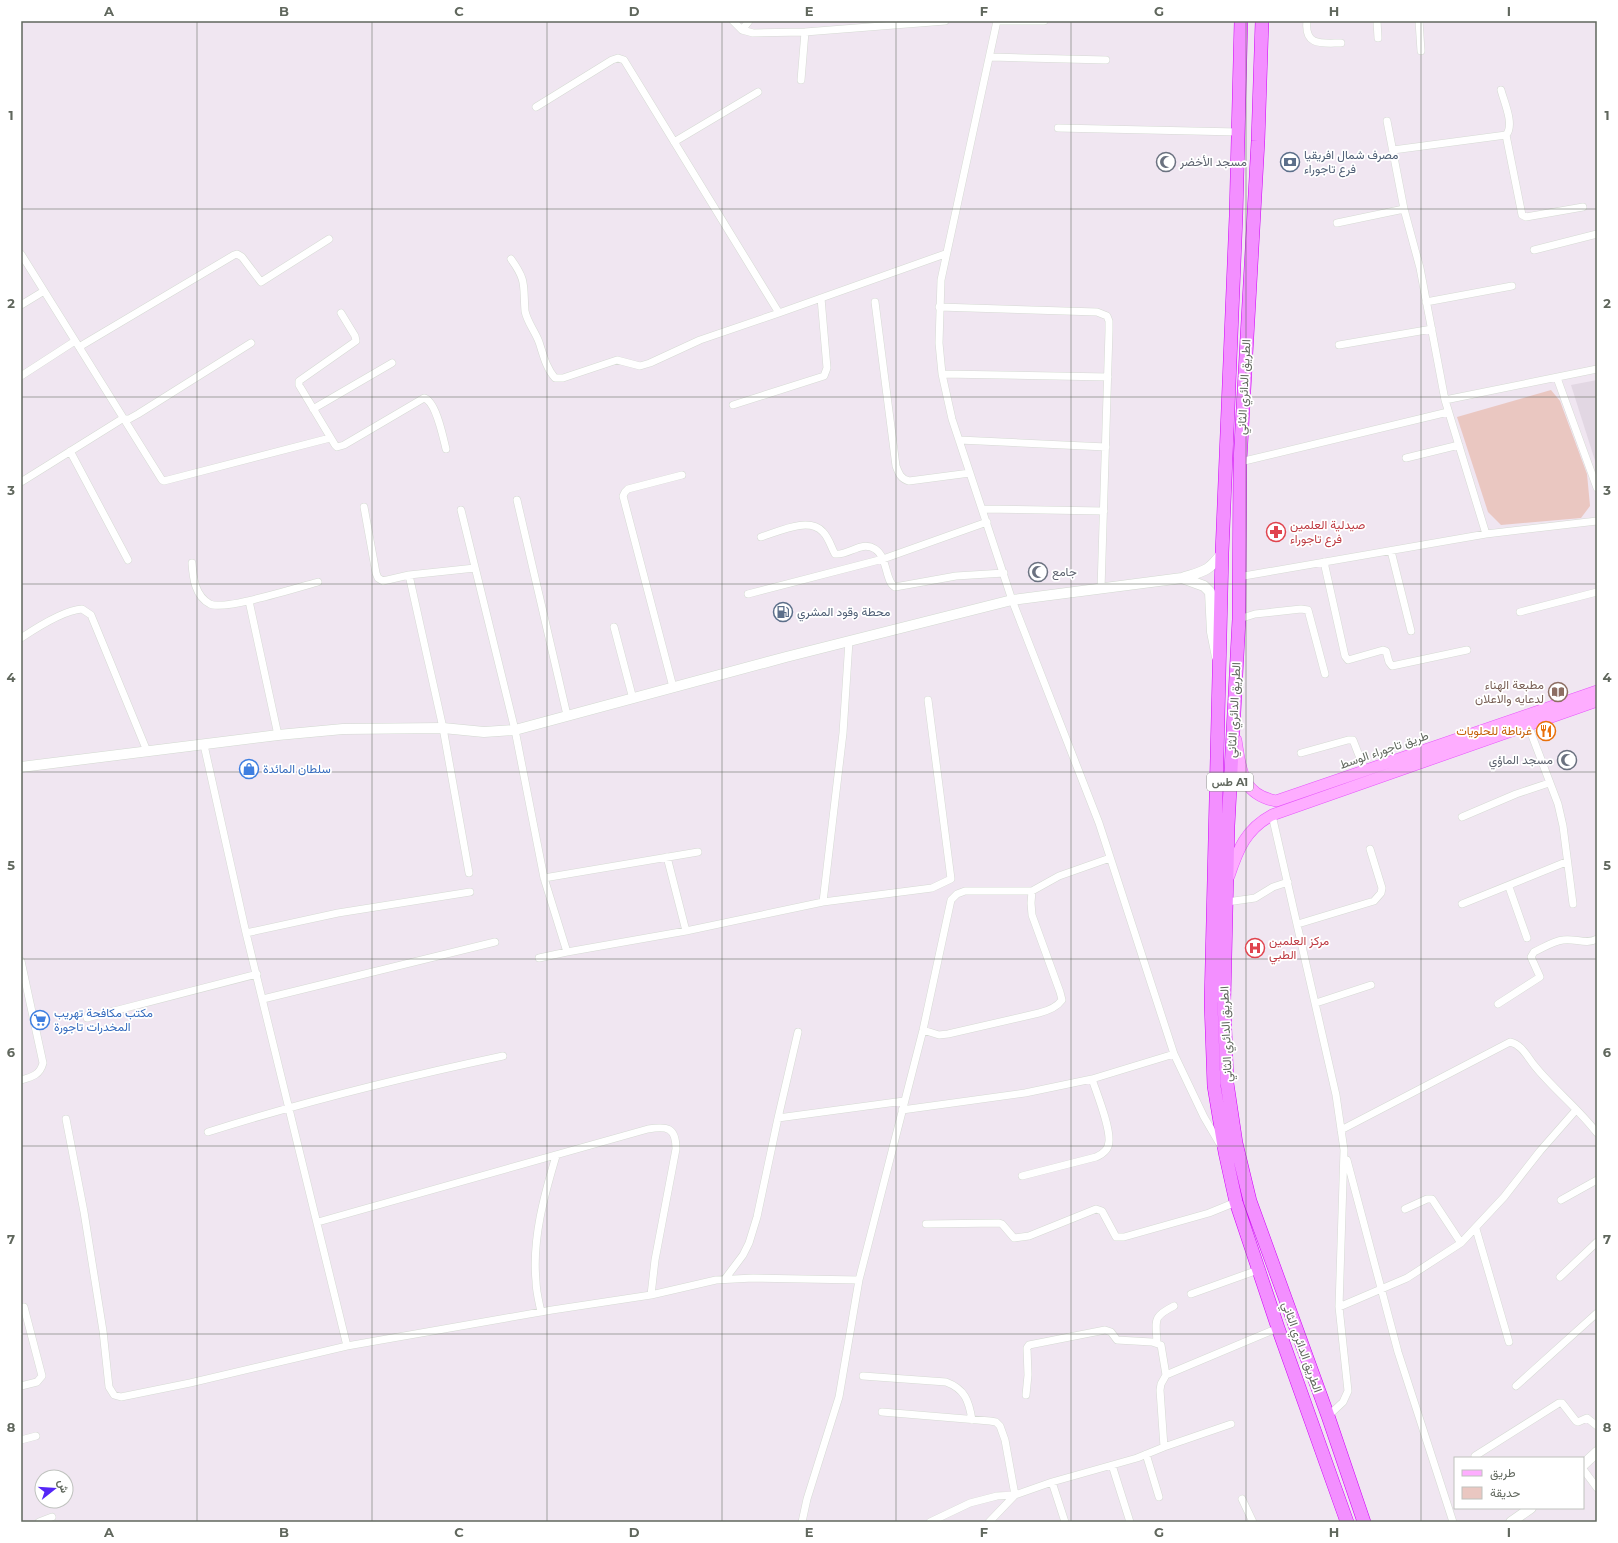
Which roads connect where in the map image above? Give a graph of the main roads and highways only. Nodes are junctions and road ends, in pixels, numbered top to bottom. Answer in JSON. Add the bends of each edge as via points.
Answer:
{"nodes":[{"id":1,"x":1241,"y":21,"type":"edge"},
{"id":2,"x":1262,"y":21,"type":"edge"},
{"id":3,"x":1237,"y":196,"type":"junction"},
{"id":4,"x":1256,"y":200,"type":"junction"},
{"id":5,"x":1234,"y":243,"type":"junction"},
{"id":6,"x":1252,"y":245,"type":"junction"},
{"id":7,"x":1222,"y":552,"type":"junction"},
{"id":8,"x":1182,"y":578,"type":"junction"},
{"id":9,"x":1219,"y":667,"type":"junction"},
{"id":10,"x":1597,"y":691,"type":"edge"},
{"id":11,"x":1597,"y":701,"type":"edge"},
{"id":12,"x":1233,"y":719,"type":"junction"},
{"id":13,"x":21,"y":767,"type":"edge"},
{"id":14,"x":1228,"y":879,"type":"junction"},
{"id":15,"x":1597,"y":1452,"type":"edge"},
{"id":16,"x":1584,"y":1464,"type":"edge"},
{"id":17,"x":1530,"y":1509,"type":"edge"},
{"id":18,"x":1347,"y":1522,"type":"edge"},
{"id":19,"x":1364,"y":1522,"type":"edge"},
{"id":20,"x":1511,"y":1522,"type":"edge"}],
"edges":[{"from":1,"to":3,"type":"highway","name":"الطريق الدائري الثاني","number":"طس A1"},
{"from":2,"to":4,"type":"highway","name":"الطريق الدائري الثاني","number":"طس A1"},
{"from":3,"to":4,"type":"highway","via":[[1244,202]]},
{"from":3,"to":5,"type":"highway","name":"الطريق الدائري الثاني","number":"طس A1"},
{"from":4,"to":6,"type":"highway","name":"الطريق الدائري الثاني","number":"طس A1"},
{"from":5,"to":6,"type":"highway","via":[[1244,241]]},
{"from":5,"to":7,"type":"highway","name":"الطريق الدائري الثاني","number":"طس A1"},
{"from":6,"to":12,"type":"highway","name":"الطريق الدائري الثاني","number":"طس A1","via":[[1240,462],[1238,620]]},
{"from":7,"to":8,"type":"main road","via":[[1206,571]]},
{"from":7,"to":9,"type":"highway","name":"الطريق الدائري الثاني","number":"طس A1"},
{"from":8,"to":9,"type":"main road","via":[[1204,586],[1210,592],[1212,640]]},
{"from":8,"to":13,"type":"main road","via":[[1012,600],[922,621],[516,730],[343,730],[278,735]]},
{"from":9,"to":18,"type":"highway","name":"الطريق الدائري الثاني","number":"طس A1","via":[[1212,1004],[1214,1086],[1236,1202]]},
{"from":10,"to":12,"type":"main road","name":"طريق تاجوراء الوسط","via":[[1276,801],[1254,793],[1245,780]]},
{"from":11,"to":14,"type":"main road","name":"طريق تاجوراء الوسط","via":[[1272,815],[1255,827],[1242,843]]},
{"from":12,"to":14,"type":"highway","name":"الطريق الدائري الثاني","number":"طس A1"},
{"from":14,"to":19,"type":"highway","name":"الطريق الدائري الثاني","number":"طس A1","via":[[1225,1038],[1227,1083],[1236,1143],[1250,1202]]},
{"from":15,"to":16,"type":"main road"},
{"from":17,"to":20,"type":"main road"}]}
